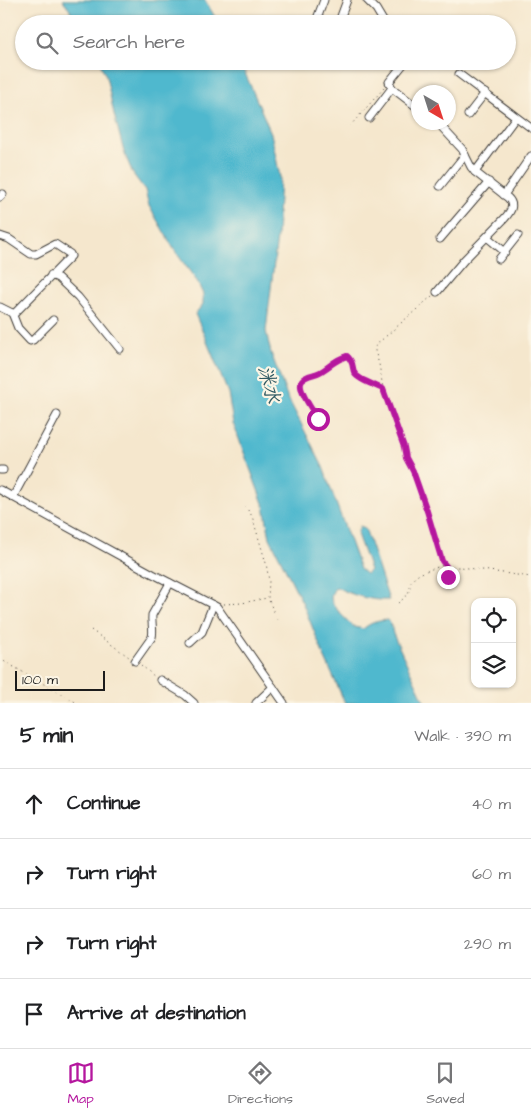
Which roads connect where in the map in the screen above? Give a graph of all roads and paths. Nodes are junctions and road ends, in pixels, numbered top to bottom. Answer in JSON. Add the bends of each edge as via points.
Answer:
{"nodes":[{"id":1,"x":324,"y":0,"type":"edge"},
{"id":2,"x":346,"y":0,"type":"edge"},
{"id":3,"x":367,"y":0,"type":"edge"},
{"id":4,"x":319,"y":15,"type":"edge"},
{"id":5,"x":341,"y":15,"type":"edge"},
{"id":6,"x":379,"y":15,"type":"edge"},
{"id":7,"x":400,"y":70,"type":"edge"},
{"id":8,"x":459,"y":74,"type":"dead end"},
{"id":9,"x":391,"y":85,"type":"junction"},
{"id":10,"x":485,"y":93,"type":"junction"},
{"id":11,"x":411,"y":102,"type":"edge"},
{"id":12,"x":468,"y":115,"type":"dead end"},
{"id":13,"x":516,"y":117,"type":"junction"},
{"id":14,"x":369,"y":118,"type":"dead end"},
{"id":15,"x":350,"y":126,"type":"dead end"},
{"id":16,"x":531,"y":128,"type":"edge"},
{"id":17,"x":444,"y":130,"type":"edge"},
{"id":18,"x":465,"y":155,"type":"junction"},
{"id":19,"x":531,"y":156,"type":"edge"},
{"id":20,"x":475,"y":172,"type":"junction"},
{"id":21,"x":489,"y":182,"type":"junction"},
{"id":22,"x":440,"y":186,"type":"dead end"},
{"id":23,"x":504,"y":195,"type":"junction"},
{"id":24,"x":518,"y":235,"type":"dead end"},
{"id":25,"x":0,"y":236,"type":"edge"},
{"id":26,"x":486,"y":237,"type":"junction"},
{"id":27,"x":440,"y":238,"type":"dead end"},
{"id":28,"x":505,"y":252,"type":"junction"},
{"id":29,"x":499,"y":259,"type":"dead end"},
{"id":30,"x":52,"y":276,"type":"junction"},
{"id":31,"x":437,"y":292,"type":"joint"},
{"id":32,"x":0,"y":307,"type":"edge"},
{"id":33,"x":12,"y":313,"type":"junction"},
{"id":34,"x":53,"y":320,"type":"dead end"},
{"id":35,"x":120,"y":349,"type":"dead end"},
{"id":36,"x":383,"y":389,"type":"junction"},
{"id":37,"x":57,"y":415,"type":"dead end"},
{"id":38,"x":320,"y":425,"type":"dead end"},
{"id":39,"x":0,"y":490,"type":"edge"},
{"id":40,"x":13,"y":497,"type":"junction"},
{"id":41,"x":245,"y":506,"type":"dead end"},
{"id":42,"x":445,"y":565,"type":"junction"},
{"id":43,"x":531,"y":577,"type":"edge"},
{"id":44,"x":442,"y":580,"type":"dead end"},
{"id":45,"x":170,"y":582,"type":"junction"},
{"id":46,"x":268,"y":598,"type":"junction"},
{"id":47,"x":398,"y":603,"type":"dead end"},
{"id":48,"x":213,"y":605,"type":"junction"},
{"id":49,"x":277,"y":620,"type":"dead end"},
{"id":50,"x":91,"y":630,"type":"dead end"},
{"id":51,"x":190,"y":643,"type":"dead end"},
{"id":52,"x":0,"y":659,"type":"edge"},
{"id":53,"x":135,"y":661,"type":"junction"},
{"id":54,"x":160,"y":680,"type":"joint"},
{"id":55,"x":273,"y":687,"type":"junction"},
{"id":56,"x":77,"y":703,"type":"edge"},
{"id":57,"x":194,"y":703,"type":"edge"},
{"id":58,"x":256,"y":703,"type":"edge"},
{"id":59,"x":284,"y":703,"type":"edge"}],
"edges":[{"from":1,"to":4,"type":"street"},
{"from":2,"to":5,"type":"street"},
{"from":3,"to":6,"type":"street"},
{"from":7,"to":9,"type":"street"},
{"from":8,"to":10,"type":"street"},
{"from":9,"to":11,"type":"street"},
{"from":9,"to":14,"type":"street"},
{"from":9,"to":15,"type":"path","via":[[377,94]]},
{"from":10,"to":12,"type":"street"},
{"from":10,"to":13,"type":"street"},
{"from":13,"to":16,"type":"street"},
{"from":13,"to":20,"type":"street"},
{"from":17,"to":18,"type":"street"},
{"from":18,"to":20,"type":"street"},
{"from":18,"to":22,"type":"street"},
{"from":19,"to":23,"type":"street"},
{"from":20,"to":21,"type":"street"},
{"from":21,"to":23,"type":"street"},
{"from":21,"to":27,"type":"street"},
{"from":23,"to":26,"type":"street","via":[[511,202],[511,211]]},
{"from":24,"to":28,"type":"street"},
{"from":25,"to":30,"type":"street","via":[[30,254],[55,244],[70,254]]},
{"from":26,"to":28,"type":"street"},
{"from":26,"to":31,"type":"street"},
{"from":28,"to":29,"type":"street"},
{"from":30,"to":33,"type":"street"},
{"from":30,"to":35,"type":"street","via":[[78,298]]},
{"from":31,"to":36,"type":"path","via":[[375,347]]},
{"from":32,"to":33,"type":"street"},
{"from":33,"to":34,"type":"street","via":[[18,328],[30,340]]},
{"from":36,"to":38,"type":"path","via":[[358,377],[347,356],[302,379],[302,393]]},
{"from":36,"to":42,"type":"path"},
{"from":37,"to":40,"type":"street"},
{"from":39,"to":40,"type":"street"},
{"from":40,"to":45,"type":"street"},
{"from":41,"to":46,"type":"path","via":[[252,516],[266,562]]},
{"from":42,"to":43,"type":"path"},
{"from":42,"to":44,"type":"path","via":[[448,577]]},
{"from":42,"to":47,"type":"path","via":[[414,578],[407,595]]},
{"from":45,"to":48,"type":"street"},
{"from":45,"to":53,"type":"street","via":[[152,615],[152,636]]},
{"from":46,"to":48,"type":"path"},
{"from":46,"to":49,"type":"path"},
{"from":48,"to":51,"type":"street","via":[[202,632]]},
{"from":48,"to":55,"type":"street","via":[[220,610]]},
{"from":50,"to":53,"type":"path"},
{"from":52,"to":56,"type":"path"},
{"from":53,"to":54,"type":"path"},
{"from":54,"to":57,"type":"street"},
{"from":55,"to":58,"type":"street"},
{"from":55,"to":59,"type":"street"}]}
